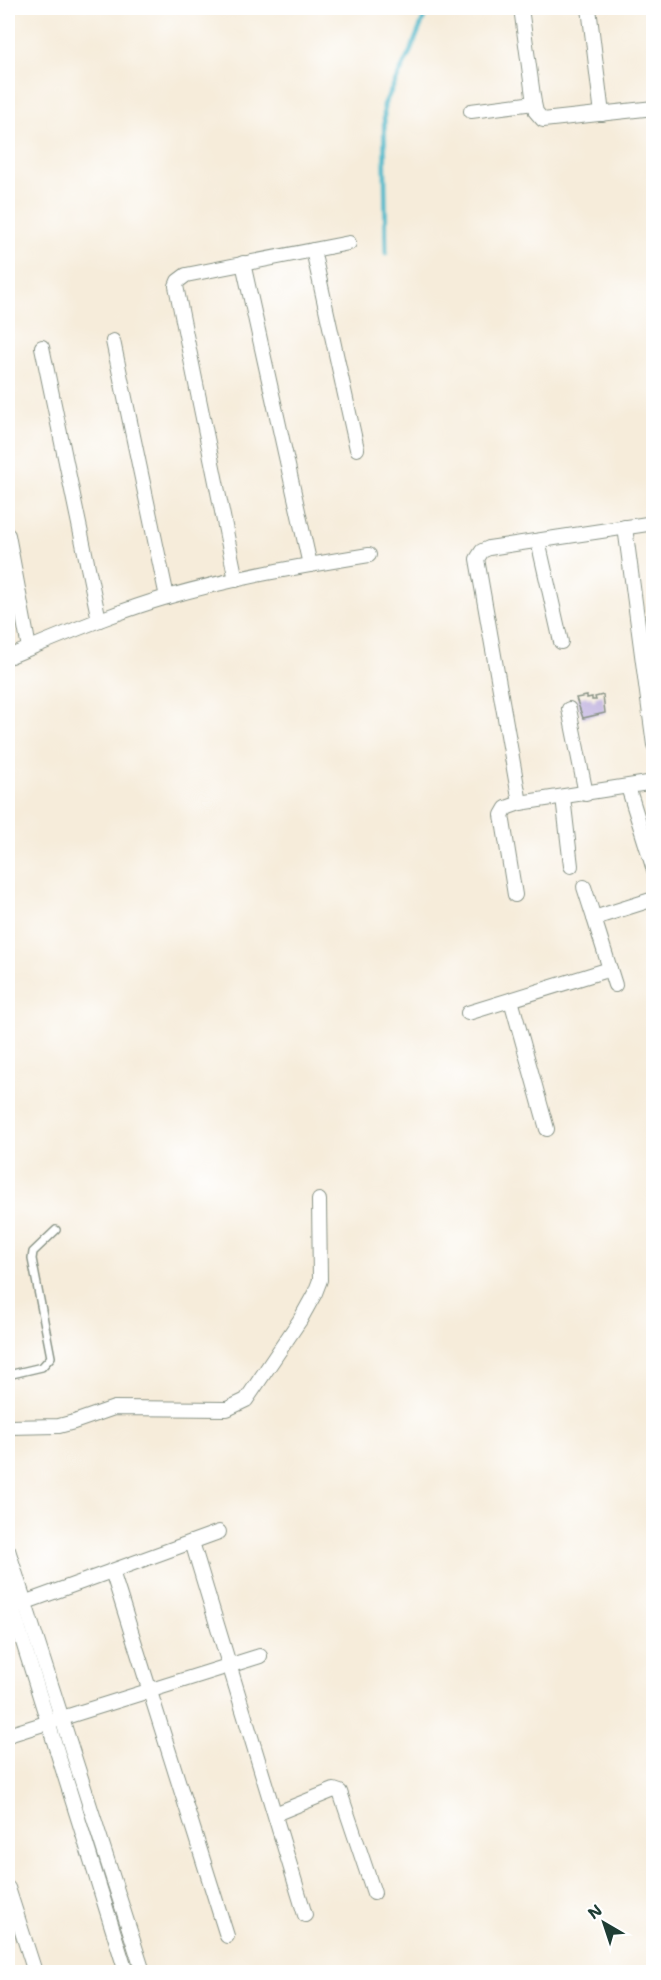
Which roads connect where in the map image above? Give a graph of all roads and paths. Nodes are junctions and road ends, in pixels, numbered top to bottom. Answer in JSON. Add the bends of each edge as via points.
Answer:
{"nodes":[{"id":1,"x":521,"y":8,"type":"edge"},
{"id":2,"x":589,"y":8,"type":"edge"},
{"id":3,"x":534,"y":103,"type":"junction"},
{"id":4,"x":654,"y":108,"type":"edge"},
{"id":5,"x":471,"y":111,"type":"dead end"},
{"id":6,"x":602,"y":114,"type":"junction"},
{"id":7,"x":349,"y":243,"type":"dead end"},
{"id":8,"x":313,"y":250,"type":"junction"},
{"id":9,"x":243,"y":263,"type":"junction"},
{"id":10,"x":113,"y":341,"type":"dead end"},
{"id":11,"x":42,"y":347,"type":"dead end"},
{"id":12,"x":357,"y":449,"type":"dead end"},
{"id":13,"x":654,"y":523,"type":"edge"},
{"id":14,"x":625,"y":527,"type":"junction"},
{"id":15,"x":8,"y":535,"type":"edge"},
{"id":16,"x":538,"y":541,"type":"junction"},
{"id":17,"x":369,"y":555,"type":"dead end"},
{"id":18,"x":310,"y":565,"type":"junction"},
{"id":19,"x":236,"y":580,"type":"junction"},
{"id":20,"x":167,"y":597,"type":"junction"},
{"id":21,"x":99,"y":621,"type":"junction"},
{"id":22,"x":561,"y":642,"type":"dead end"},
{"id":23,"x":29,"y":648,"type":"junction"},
{"id":24,"x":8,"y":657,"type":"edge"},
{"id":25,"x":569,"y":709,"type":"dead end"},
{"id":26,"x":654,"y":745,"type":"edge"},
{"id":27,"x":654,"y":782,"type":"edge"},
{"id":28,"x":628,"y":787,"type":"junction"},
{"id":29,"x":586,"y":794,"type":"junction"},
{"id":30,"x":563,"y":797,"type":"junction"},
{"id":31,"x":520,"y":803,"type":"junction"},
{"id":32,"x":571,"y":866,"type":"dead end"},
{"id":33,"x":654,"y":870,"type":"edge"},
{"id":34,"x":584,"y":887,"type":"dead end"},
{"id":35,"x":515,"y":895,"type":"dead end"},
{"id":36,"x":654,"y":899,"type":"edge"},
{"id":37,"x":594,"y":918,"type":"junction"},
{"id":38,"x":610,"y":969,"type":"junction"},
{"id":39,"x":615,"y":986,"type":"dead end"},
{"id":40,"x":511,"y":1000,"type":"junction"},
{"id":41,"x":468,"y":1012,"type":"dead end"},
{"id":42,"x":548,"y":1129,"type":"dead end"},
{"id":43,"x":319,"y":1200,"type":"dead end"},
{"id":44,"x":56,"y":1230,"type":"dead end"},
{"id":45,"x":8,"y":1375,"type":"edge"},
{"id":46,"x":8,"y":1427,"type":"edge"},
{"id":47,"x":219,"y":1532,"type":"dead end"},
{"id":48,"x":192,"y":1542,"type":"junction"},
{"id":49,"x":8,"y":1550,"type":"edge"},
{"id":50,"x":112,"y":1571,"type":"junction"},
{"id":51,"x":13,"y":1603,"type":"edge"},
{"id":52,"x":260,"y":1656,"type":"dead end"},
{"id":53,"x":230,"y":1665,"type":"junction"},
{"id":54,"x":149,"y":1690,"type":"junction"},
{"id":55,"x":55,"y":1721,"type":"junction"},
{"id":56,"x":8,"y":1735,"type":"edge"},
{"id":57,"x":275,"y":1814,"type":"junction"},
{"id":58,"x":8,"y":1888,"type":"edge"},
{"id":59,"x":374,"y":1893,"type":"dead end"},
{"id":60,"x":305,"y":1915,"type":"dead end"},
{"id":61,"x":227,"y":1936,"type":"dead end"},
{"id":62,"x":34,"y":1972,"type":"edge"},
{"id":63,"x":126,"y":1972,"type":"edge"},
{"id":64,"x":143,"y":1972,"type":"edge"}],
"edges":[{"from":1,"to":3,"type":"street"},
{"from":2,"to":6,"type":"street"},
{"from":3,"to":5,"type":"street"},
{"from":3,"to":6,"type":"street","via":[[543,120]]},
{"from":4,"to":6,"type":"street"},
{"from":7,"to":8,"type":"street"},
{"from":8,"to":9,"type":"street"},
{"from":8,"to":12,"type":"street"},
{"from":9,"to":18,"type":"street"},
{"from":9,"to":19,"type":"street","via":[[186,275],[176,286]]},
{"from":10,"to":20,"type":"street"},
{"from":11,"to":21,"type":"street"},
{"from":13,"to":14,"type":"street"},
{"from":14,"to":16,"type":"street"},
{"from":14,"to":26,"type":"street"},
{"from":15,"to":23,"type":"street"},
{"from":16,"to":22,"type":"street"},
{"from":16,"to":31,"type":"street","via":[[489,548],[477,559]]},
{"from":17,"to":18,"type":"street"},
{"from":18,"to":19,"type":"street"},
{"from":19,"to":20,"type":"street"},
{"from":20,"to":21,"type":"street"},
{"from":21,"to":23,"type":"street"},
{"from":23,"to":24,"type":"street"},
{"from":25,"to":29,"type":"street"},
{"from":27,"to":28,"type":"street"},
{"from":28,"to":29,"type":"street"},
{"from":28,"to":33,"type":"street"},
{"from":29,"to":30,"type":"street"},
{"from":30,"to":31,"type":"street"},
{"from":30,"to":32,"type":"street"},
{"from":31,"to":35,"type":"street","via":[[507,808],[502,815]]},
{"from":34,"to":37,"type":"street"},
{"from":36,"to":37,"type":"street"},
{"from":37,"to":38,"type":"street"},
{"from":38,"to":39,"type":"street"},
{"from":38,"to":40,"type":"street"},
{"from":40,"to":41,"type":"street"},
{"from":40,"to":42,"type":"street"},
{"from":43,"to":46,"type":"street","via":[[320,1280],[300,1320],[246,1400],[227,1408],[114,1408],[59,1426]]},
{"from":44,"to":45,"type":"lane","via":[[33,1252],[32,1259],[51,1357],[42,1368]]},
{"from":47,"to":48,"type":"street"},
{"from":48,"to":50,"type":"street"},
{"from":48,"to":53,"type":"street"},
{"from":49,"to":51,"type":"street"},
{"from":50,"to":51,"type":"street"},
{"from":50,"to":54,"type":"street"},
{"from":51,"to":55,"type":"street"},
{"from":52,"to":53,"type":"street"},
{"from":53,"to":54,"type":"street"},
{"from":53,"to":57,"type":"street"},
{"from":54,"to":55,"type":"street"},
{"from":54,"to":61,"type":"street"},
{"from":55,"to":56,"type":"street"},
{"from":55,"to":63,"type":"street"},
{"from":55,"to":64,"type":"street"},
{"from":57,"to":59,"type":"street","via":[[334,1790],[340,1792]]},
{"from":57,"to":60,"type":"street"},
{"from":58,"to":62,"type":"street"}]}
